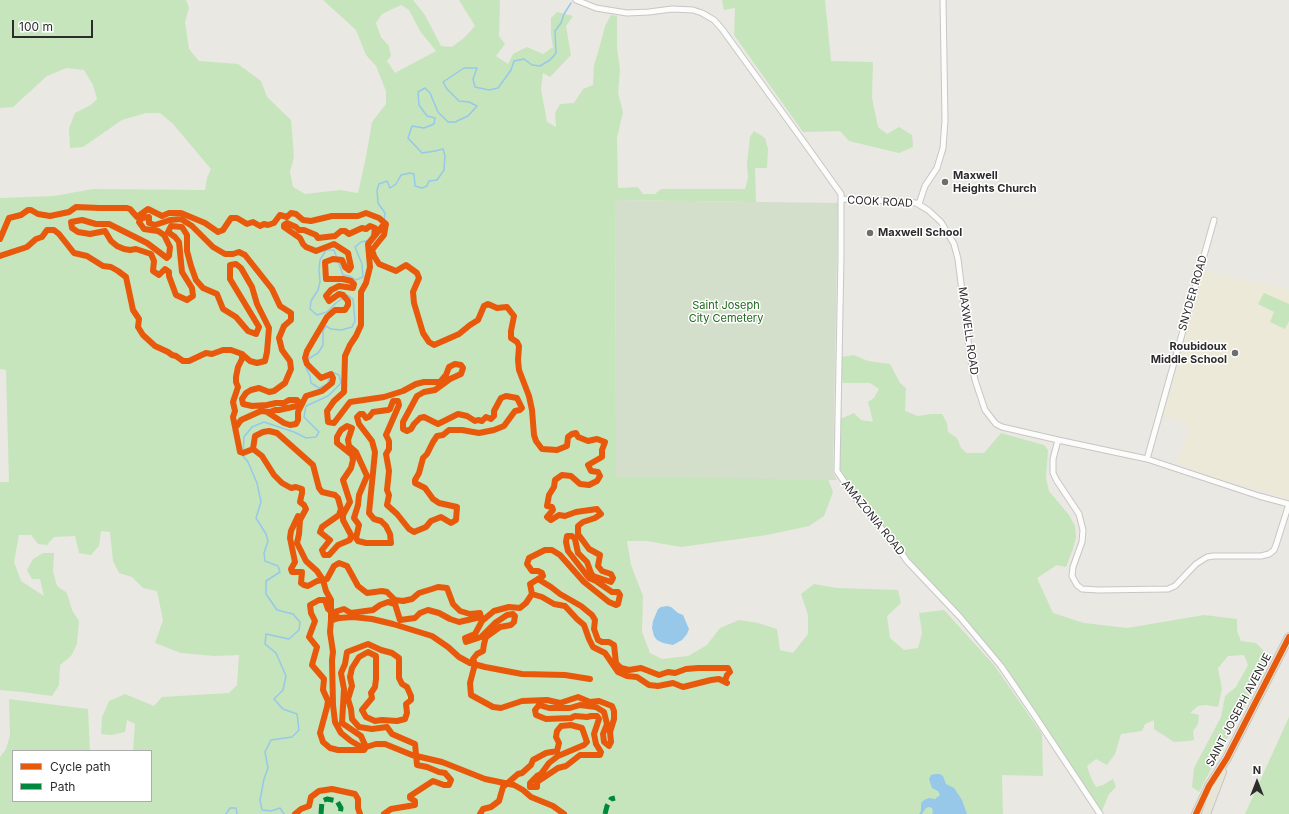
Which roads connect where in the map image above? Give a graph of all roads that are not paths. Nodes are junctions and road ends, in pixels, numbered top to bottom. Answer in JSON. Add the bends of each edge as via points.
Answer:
{"nodes":[{"id":1,"x":576,"y":0,"type":"edge"},
{"id":2,"x":943,"y":0,"type":"edge"},
{"id":3,"x":841,"y":199,"type":"junction"},
{"id":4,"x":919,"y":204,"type":"junction"},
{"id":5,"x":1214,"y":220,"type":"dead end"},
{"id":6,"x":1058,"y":440,"type":"junction"},
{"id":7,"x":1147,"y":459,"type":"junction"},
{"id":8,"x":1289,"y":504,"type":"edge"},
{"id":9,"x":1289,"y":637,"type":"edge"},
{"id":10,"x":1227,"y":758,"type":"junction"},
{"id":11,"x":1100,"y":814,"type":"edge"},
{"id":12,"x":1196,"y":814,"type":"edge"},
{"id":13,"x":1206,"y":814,"type":"edge"}],
"edges":[{"from":1,"to":3,"type":"street","name":"AMAZONIA ROAD","via":[[596,8],[629,13],[672,9],[694,10],[714,20],[806,144],[841,194]]},
{"from":2,"to":4,"type":"street","via":[[943,148],[937,168],[925,186]]},
{"from":3,"to":4,"type":"street","name":"COOK ROAD","via":[[904,201]]},
{"from":3,"to":11,"type":"street","name":"AMAZONIA ROAD","via":[[837,471],[856,499],[907,561],[960,617],[1001,666]]},
{"from":4,"to":6,"type":"street","name":"MAXWELL ROAD","via":[[941,222],[954,244],[970,356],[985,410],[996,424],[1002,427]]},
{"from":5,"to":7,"type":"street","name":"SNYDER ROAD"},
{"from":6,"to":7,"type":"street","name":"MAXWELL ROAD"},
{"from":6,"to":8,"type":"street","via":[[1053,459],[1053,473],[1079,514],[1083,530],[1072,576],[1082,589],[1168,589],[1175,586],[1196,564],[1207,557],[1269,554],[1274,550]]},
{"from":7,"to":8,"type":"street","name":"MAXWELL ROAD"},
{"from":9,"to":10,"type":"main road","name":"SAINT JOSEPH AVENUE"},
{"from":10,"to":12,"type":"main road","name":"SAINT JOSEPH AVENUE","via":[[1209,786]]},
{"from":10,"to":13,"type":"main road","name":"SAINT JOSEPH AVENUE"}]}
